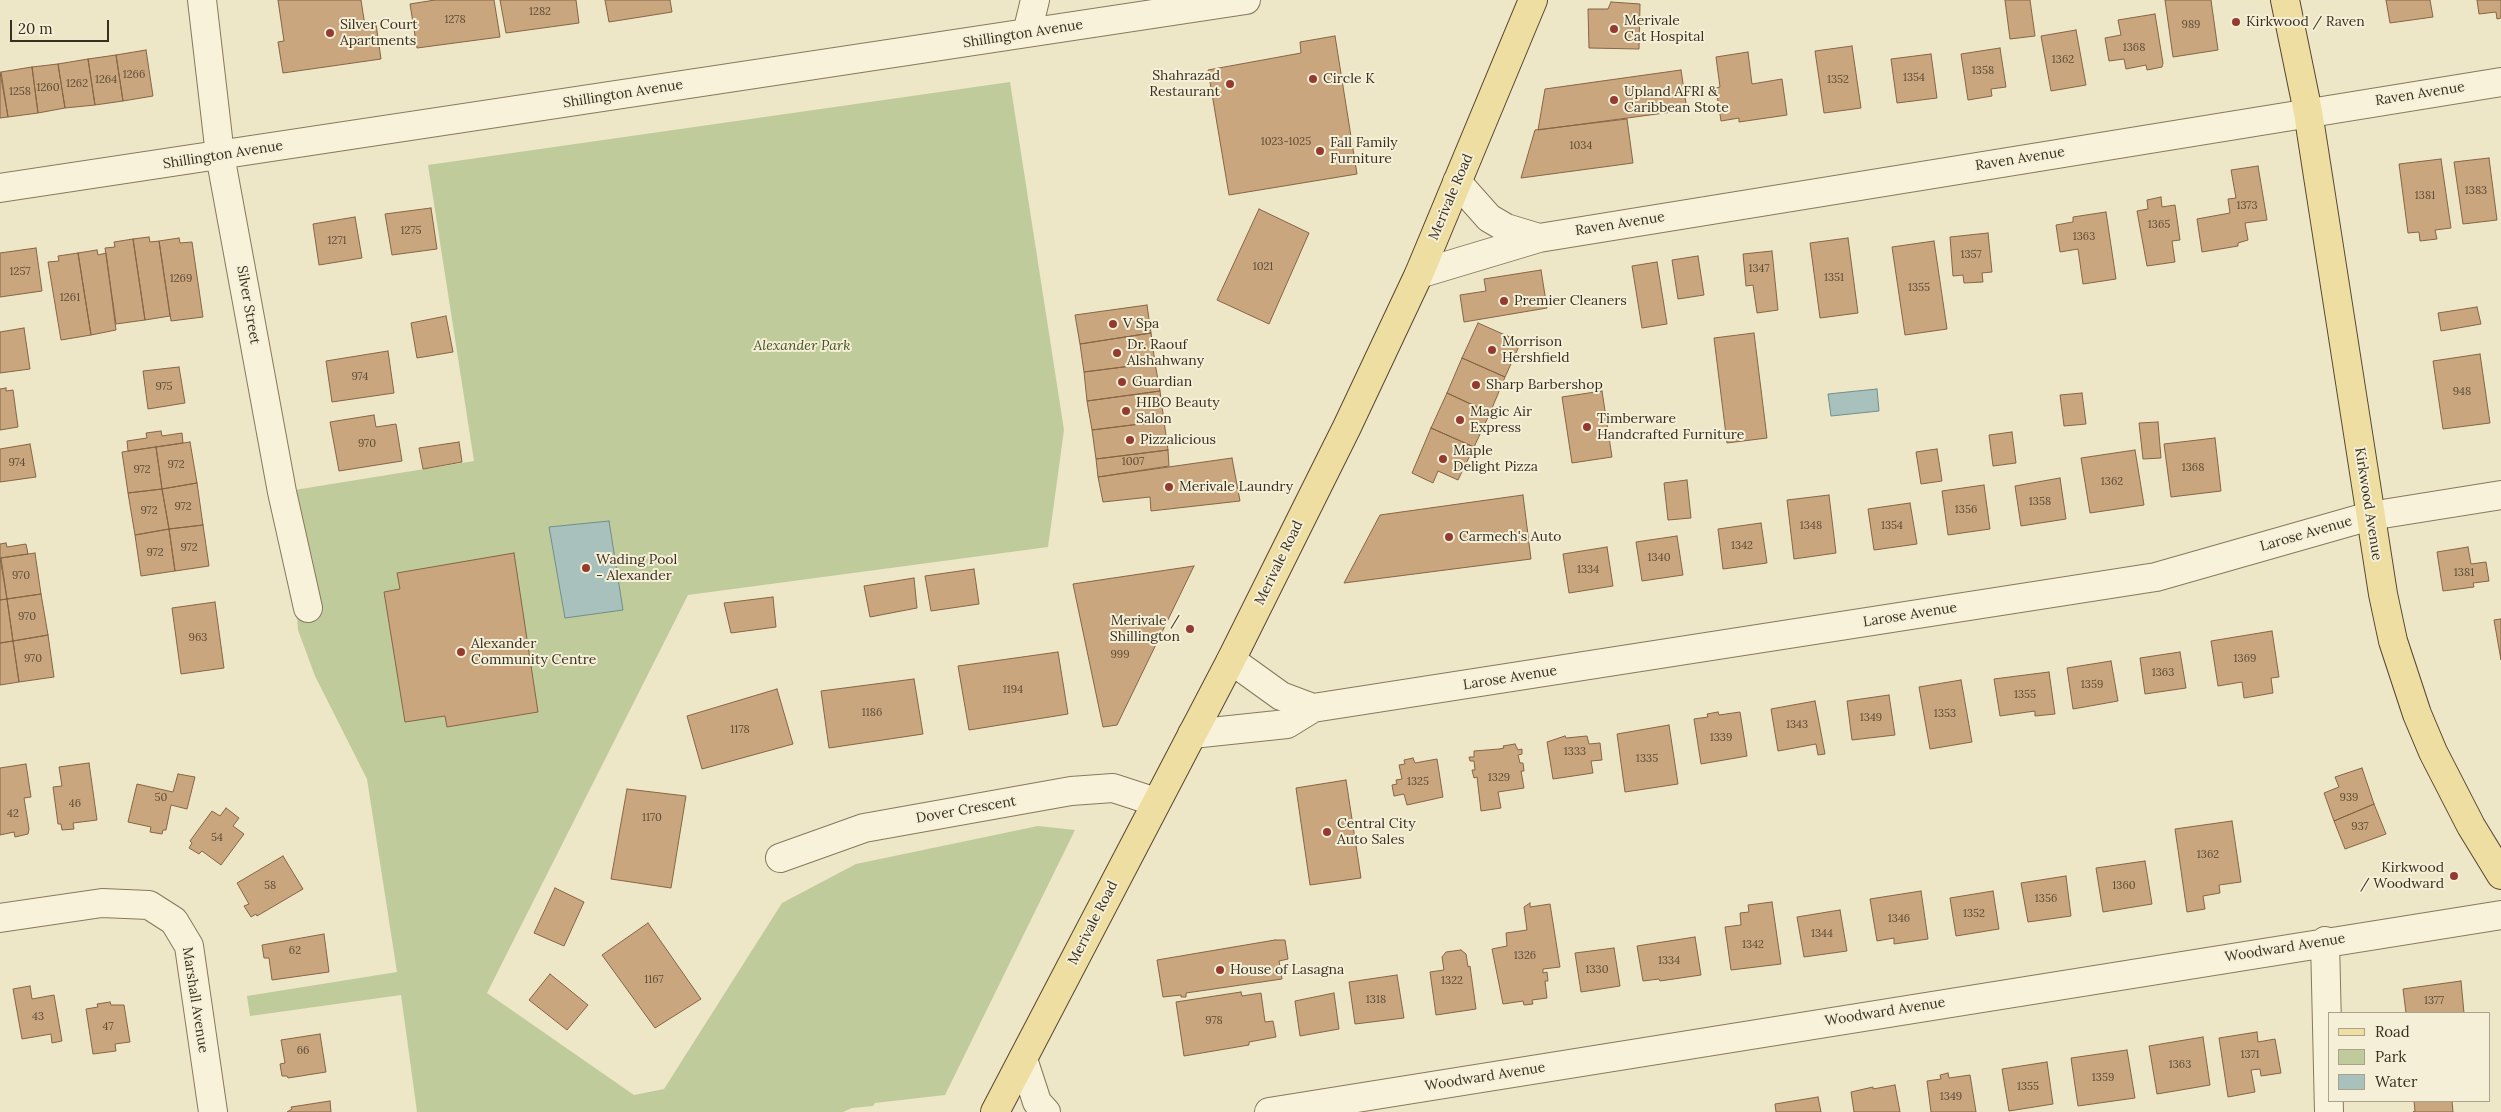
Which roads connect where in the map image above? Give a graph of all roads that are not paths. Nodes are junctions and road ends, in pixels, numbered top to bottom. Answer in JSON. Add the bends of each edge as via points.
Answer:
{"nodes":[{"id":1,"x":202,"y":0,"type":"edge"},
{"id":2,"x":1035,"y":0,"type":"edge"},
{"id":3,"x":1246,"y":0,"type":"edge"},
{"id":4,"x":1533,"y":0,"type":"edge"},
{"id":5,"x":2285,"y":0,"type":"edge"},
{"id":6,"x":2300,"y":0,"type":"edge"},
{"id":7,"x":1026,"y":33,"type":"junction"},
{"id":8,"x":2501,"y":82,"type":"edge"},
{"id":9,"x":2308,"y":112,"type":"junction"},
{"id":10,"x":220,"y":155,"type":"junction"},
{"id":11,"x":1457,"y":182,"type":"junction"},
{"id":12,"x":0,"y":188,"type":"edge"},
{"id":13,"x":1539,"y":238,"type":"junction"},
{"id":14,"x":1419,"y":274,"type":"junction"},
{"id":15,"x":2501,"y":496,"type":"edge"},
{"id":16,"x":2370,"y":516,"type":"junction"},
{"id":17,"x":308,"y":608,"type":"dead end"},
{"id":18,"x":1231,"y":660,"type":"junction"},
{"id":19,"x":1314,"y":708,"type":"junction"},
{"id":20,"x":1192,"y":734,"type":"junction"},
{"id":21,"x":1156,"y":802,"type":"junction"},
{"id":22,"x":780,"y":858,"type":"dead end"},
{"id":23,"x":2501,"y":875,"type":"edge"},
{"id":24,"x":2501,"y":915,"type":"edge"},
{"id":25,"x":0,"y":918,"type":"edge"},
{"id":26,"x":2325,"y":941,"type":"junction"},
{"id":27,"x":1023,"y":1059,"type":"junction"},
{"id":28,"x":2328,"y":1069,"type":"edge"},
{"id":29,"x":213,"y":1112,"type":"edge"},
{"id":30,"x":995,"y":1112,"type":"edge"},
{"id":31,"x":1046,"y":1112,"type":"edge"},
{"id":32,"x":1269,"y":1112,"type":"edge"}],
"edges":[{"from":1,"to":10,"type":"street","name":"Silver Street"},
{"from":2,"to":7,"type":"street"},
{"from":3,"to":7,"type":"street","name":"Shillington Avenue"},
{"from":4,"to":11,"type":"main road","name":"Merivale Road"},
{"from":5,"to":9,"type":"main road","name":"Kirkwood Avenue"},
{"from":6,"to":9,"type":"main road","name":"Kirkwood Avenue"},
{"from":7,"to":10,"type":"street","name":"Shillington Avenue"},
{"from":8,"to":9,"type":"street","name":"Raven Avenue"},
{"from":9,"to":13,"type":"street","name":"Raven Avenue"},
{"from":9,"to":16,"type":"main road","name":"Kirkwood Avenue"},
{"from":10,"to":12,"type":"street","name":"Shillington Avenue"},
{"from":10,"to":17,"type":"street","name":"Silver Street","via":[[282,492]]},
{"from":11,"to":13,"type":"street","name":"Raven Avenue","via":[[1490,218],[1506,228]]},
{"from":11,"to":14,"type":"main road","name":"Merivale Road"},
{"from":13,"to":14,"type":"street","name":"Raven Avenue"},
{"from":14,"to":18,"type":"main road","name":"Merivale Road"},
{"from":15,"to":16,"type":"street","name":"Larose Avenue"},
{"from":16,"to":19,"type":"street","name":"Larose Avenue","via":[[2156,576]]},
{"from":16,"to":23,"type":"main road","name":"Kirkwood Avenue","via":[[2393,641],[2414,707],[2452,790]]},
{"from":18,"to":19,"type":"street","name":"Larose Avenue","via":[[1281,696]]},
{"from":18,"to":20,"type":"main road","name":"Merivale Road"},
{"from":19,"to":20,"type":"street","name":"Larose Avenue","via":[[1287,724]]},
{"from":20,"to":21,"type":"main road","name":"Merivale Road"},
{"from":21,"to":22,"type":"street","name":"Dover Crescent","via":[[1113,788],[1071,791],[864,828]]},
{"from":21,"to":27,"type":"main road","name":"Merivale Road"},
{"from":24,"to":26,"type":"street","name":"Woodward Avenue"},
{"from":25,"to":29,"type":"street","name":"Marshall Avenue","via":[[102,903],[148,905],[174,921],[189,946]]},
{"from":26,"to":28,"type":"street"},
{"from":26,"to":32,"type":"street","name":"Woodward Avenue"},
{"from":27,"to":30,"type":"main road","name":"Merivale Road"},
{"from":27,"to":31,"type":"street","via":[[1037,1102]]}]}
